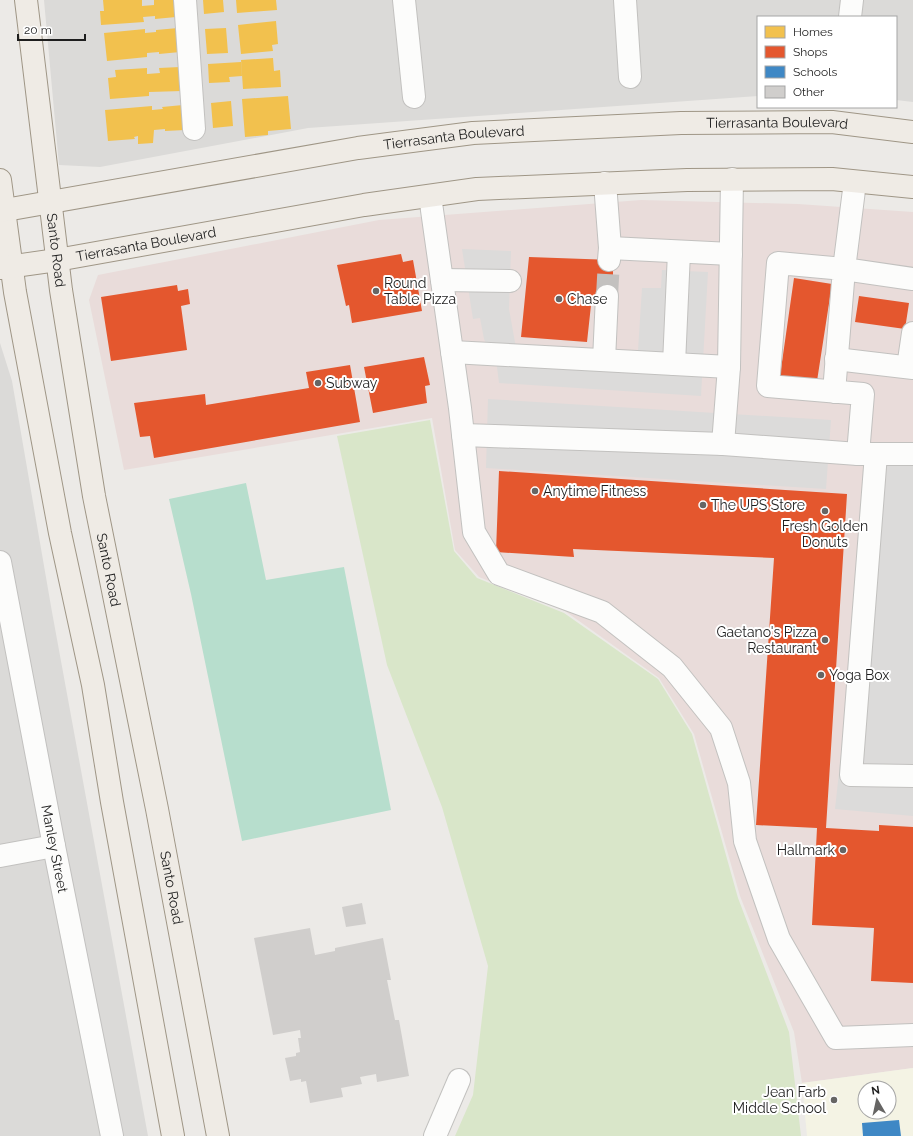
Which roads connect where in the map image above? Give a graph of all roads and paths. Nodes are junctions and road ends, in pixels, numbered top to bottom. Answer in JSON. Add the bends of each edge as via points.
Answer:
{"nodes":[{"id":1,"x":26,"y":0,"type":"edge"},
{"id":2,"x":185,"y":0,"type":"edge"},
{"id":3,"x":404,"y":0,"type":"edge"},
{"id":4,"x":625,"y":0,"type":"edge"},
{"id":5,"x":852,"y":0,"type":"edge"},
{"id":6,"x":850,"y":16,"type":"edge"},
{"id":7,"x":630,"y":77,"type":"dead end"},
{"id":8,"x":414,"y":97,"type":"dead end"},
{"id":9,"x":194,"y":129,"type":"dead end"},
{"id":10,"x":913,"y":132,"type":"edge"},
{"id":11,"x":732,"y":179,"type":"junction"},
{"id":12,"x":0,"y":180,"type":"edge"},
{"id":13,"x":855,"y":182,"type":"junction"},
{"id":14,"x":605,"y":183,"type":"junction"},
{"id":15,"x":913,"y":187,"type":"edge"},
{"id":16,"x":430,"y":196,"type":"junction"},
{"id":17,"x":50,"y":203,"type":"junction"},
{"id":18,"x":2,"y":211,"type":"edge"},
{"id":19,"x":680,"y":252,"type":"junction"},
{"id":20,"x":731,"y":254,"type":"junction"},
{"id":21,"x":57,"y":260,"type":"junction"},
{"id":22,"x":5,"y":268,"type":"edge"},
{"id":23,"x":844,"y":268,"type":"junction"},
{"id":24,"x":442,"y":280,"type":"junction"},
{"id":25,"x":913,"y":280,"type":"edge"},
{"id":26,"x":510,"y":281,"type":"dead end"},
{"id":27,"x":607,"y":296,"type":"tunnel mouth"},
{"id":28,"x":913,"y":333,"type":"edge"},
{"id":29,"x":452,"y":352,"type":"junction"},
{"id":30,"x":836,"y":359,"type":"junction"},
{"id":31,"x":604,"y":360,"type":"junction"},
{"id":32,"x":674,"y":364,"type":"junction"},
{"id":33,"x":729,"y":367,"type":"junction"},
{"id":34,"x":910,"y":367,"type":"edge"},
{"id":35,"x":834,"y":392,"type":"junction"},
{"id":36,"x":463,"y":435,"type":"junction"},
{"id":37,"x":723,"y":444,"type":"junction"},
{"id":38,"x":867,"y":454,"type":"junction"},
{"id":39,"x":913,"y":454,"type":"edge"},
{"id":40,"x":0,"y":562,"type":"edge"},
{"id":41,"x":913,"y":776,"type":"edge"},
{"id":42,"x":54,"y":846,"type":"junction"},
{"id":43,"x":0,"y":856,"type":"edge"},
{"id":44,"x":913,"y":1035,"type":"edge"},
{"id":45,"x":459,"y":1080,"type":"dead end"},
{"id":46,"x":112,"y":1136,"type":"edge"},
{"id":47,"x":173,"y":1136,"type":"edge"},
{"id":48,"x":218,"y":1136,"type":"edge"},
{"id":49,"x":435,"y":1136,"type":"edge"}],
"edges":[{"from":1,"to":17,"type":"main road","name":"Santo Road"},
{"from":2,"to":9,"type":"street"},
{"from":3,"to":8,"type":"street"},
{"from":4,"to":7,"type":"street"},
{"from":5,"to":6,"type":"street"},
{"from":10,"to":17,"type":"main road","name":"Tierrasanta Boulevard","via":[[832,122],[681,123],[473,132],[358,148]]},
{"from":11,"to":13,"type":"main road","name":"Tierrasanta Boulevard","via":[[832,179]]},
{"from":11,"to":14,"type":"main road","name":"Tierrasanta Boulevard"},
{"from":11,"to":20,"type":"street"},
{"from":12,"to":18,"type":"main road"},
{"from":13,"to":15,"type":"main road","name":"Tierrasanta Boulevard"},
{"from":13,"to":23,"type":"street"},
{"from":14,"to":16,"type":"main road","name":"Tierrasanta Boulevard","via":[[477,190]]},
{"from":14,"to":19,"type":"street","via":[[610,254]]},
{"from":16,"to":21,"type":"main road","name":"Tierrasanta Boulevard","via":[[299,216]]},
{"from":16,"to":24,"type":"street"},
{"from":17,"to":18,"type":"main road","name":"Tierrasanta Boulevard"},
{"from":17,"to":21,"type":"main road","name":"Santo Road"},
{"from":18,"to":22,"type":"main road"},
{"from":19,"to":20,"type":"street"},
{"from":19,"to":32,"type":"street"},
{"from":20,"to":33,"type":"street"},
{"from":21,"to":22,"type":"main road","name":"Tierrasanta Boulevard"},
{"from":21,"to":48,"type":"main road","name":"Santo Road","via":[[94,496],[156,801]]},
{"from":22,"to":47,"type":"main road","via":[[93,685]]},
{"from":23,"to":25,"type":"street"},
{"from":23,"to":30,"type":"street"},
{"from":23,"to":35,"type":"street","via":[[778,263],[768,386]]},
{"from":24,"to":26,"type":"street"},
{"from":24,"to":29,"type":"street"},
{"from":27,"to":31,"type":"street"},
{"from":28,"to":34,"type":"street"},
{"from":29,"to":31,"type":"street"},
{"from":29,"to":36,"type":"street"},
{"from":30,"to":34,"type":"street"},
{"from":30,"to":35,"type":"street"},
{"from":31,"to":32,"type":"street"},
{"from":32,"to":33,"type":"street"},
{"from":33,"to":37,"type":"street"},
{"from":35,"to":38,"type":"street","via":[[863,394]]},
{"from":36,"to":37,"type":"street"},
{"from":36,"to":44,"type":"street","via":[[474,532],[499,574],[602,612],[672,667],[721,728],[740,783],[745,841],[779,939],[836,1038]]},
{"from":37,"to":38,"type":"street"},
{"from":38,"to":39,"type":"street"},
{"from":38,"to":41,"type":"street","via":[[851,775]]},
{"from":40,"to":42,"type":"street","name":"Manley Street"},
{"from":42,"to":43,"type":"street"},
{"from":42,"to":46,"type":"street","name":"Manley Street"},
{"from":45,"to":49,"type":"street"}]}
